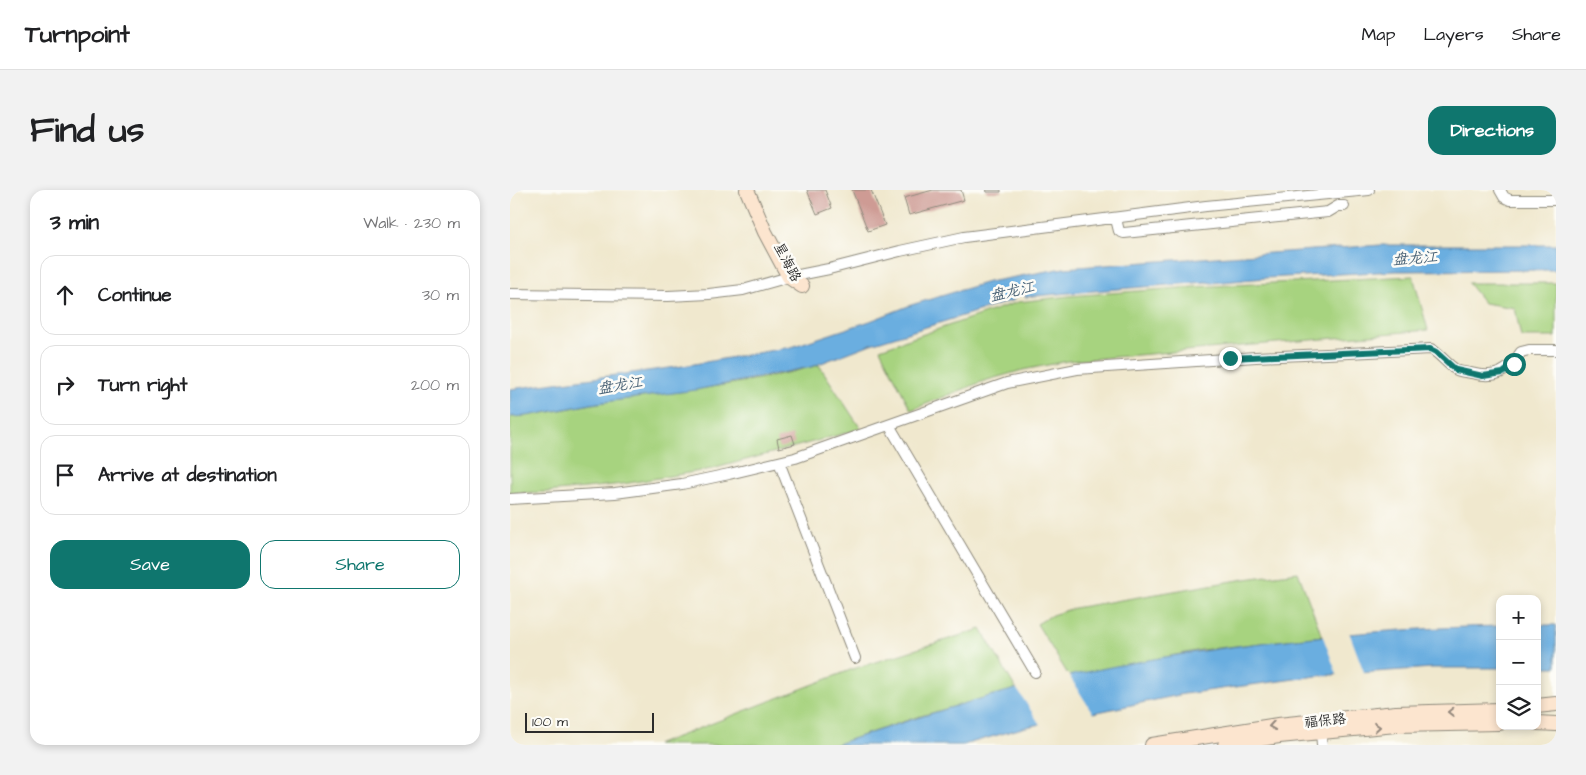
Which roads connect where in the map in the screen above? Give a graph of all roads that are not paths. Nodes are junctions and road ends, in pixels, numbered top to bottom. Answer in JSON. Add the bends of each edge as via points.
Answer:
{"nodes":[{"id":1,"x":747,"y":190,"type":"edge"},
{"id":2,"x":757,"y":190,"type":"edge"},
{"id":3,"x":1369,"y":190,"type":"edge"},
{"id":4,"x":1500,"y":190,"type":"edge"},
{"id":5,"x":1556,"y":200,"type":"edge"},
{"id":6,"x":1344,"y":206,"type":"dead end"},
{"id":7,"x":1116,"y":219,"type":"junction"},
{"id":8,"x":794,"y":276,"type":"junction"},
{"id":9,"x":510,"y":294,"type":"edge"},
{"id":10,"x":1556,"y":350,"type":"edge"},
{"id":11,"x":889,"y":425,"type":"junction"},
{"id":12,"x":779,"y":462,"type":"junction"},
{"id":13,"x":510,"y":499,"type":"edge"},
{"id":14,"x":855,"y":658,"type":"dead end"},
{"id":15,"x":1035,"y":672,"type":"dead end"},
{"id":16,"x":1556,"y":704,"type":"edge"},
{"id":17,"x":1541,"y":706,"type":"edge"},
{"id":18,"x":1496,"y":710,"type":"edge"},
{"id":19,"x":1496,"y":723,"type":"edge"},
{"id":20,"x":1541,"y":724,"type":"edge"},
{"id":21,"x":1556,"y":724,"type":"edge"},
{"id":22,"x":1321,"y":738,"type":"edge"},
{"id":23,"x":1152,"y":745,"type":"edge"},
{"id":24,"x":1225,"y":745,"type":"edge"}],
"edges":[{"from":1,"to":8,"type":"main road","name":"星海路","via":[[765,232]]},
{"from":2,"to":8,"type":"main road","name":"星海路","via":[[773,235]]},
{"from":3,"to":7,"type":"street","via":[[1206,206]]},
{"from":4,"to":5,"type":"street","via":[[1510,200]]},
{"from":6,"to":7,"type":"street","via":[[1328,212],[1124,233],[1119,231]]},
{"from":7,"to":8,"type":"street","via":[[964,237]]},
{"from":8,"to":9,"type":"street","via":[[744,290],[709,294]]},
{"from":10,"to":11,"type":"street","via":[[1521,352],[1503,373],[1483,376],[1456,370],[1430,349],[1077,369],[1007,384]]},
{"from":11,"to":12,"type":"street"},
{"from":11,"to":15,"type":"street"},
{"from":12,"to":13,"type":"street","via":[[682,484],[614,493]]},
{"from":12,"to":14,"type":"street"},
{"from":16,"to":17,"type":"main road"},
{"from":18,"to":23,"type":"main road","name":"福保路","one_way":true,"via":[[1396,713],[1297,723]]},
{"from":22,"to":19,"type":"main road","name":"福保路","one_way":true,"via":[[1396,725]]},
{"from":20,"to":21,"type":"main road"},
{"from":22,"to":24,"type":"main road","name":"福保路","via":[[1279,736]]}]}
